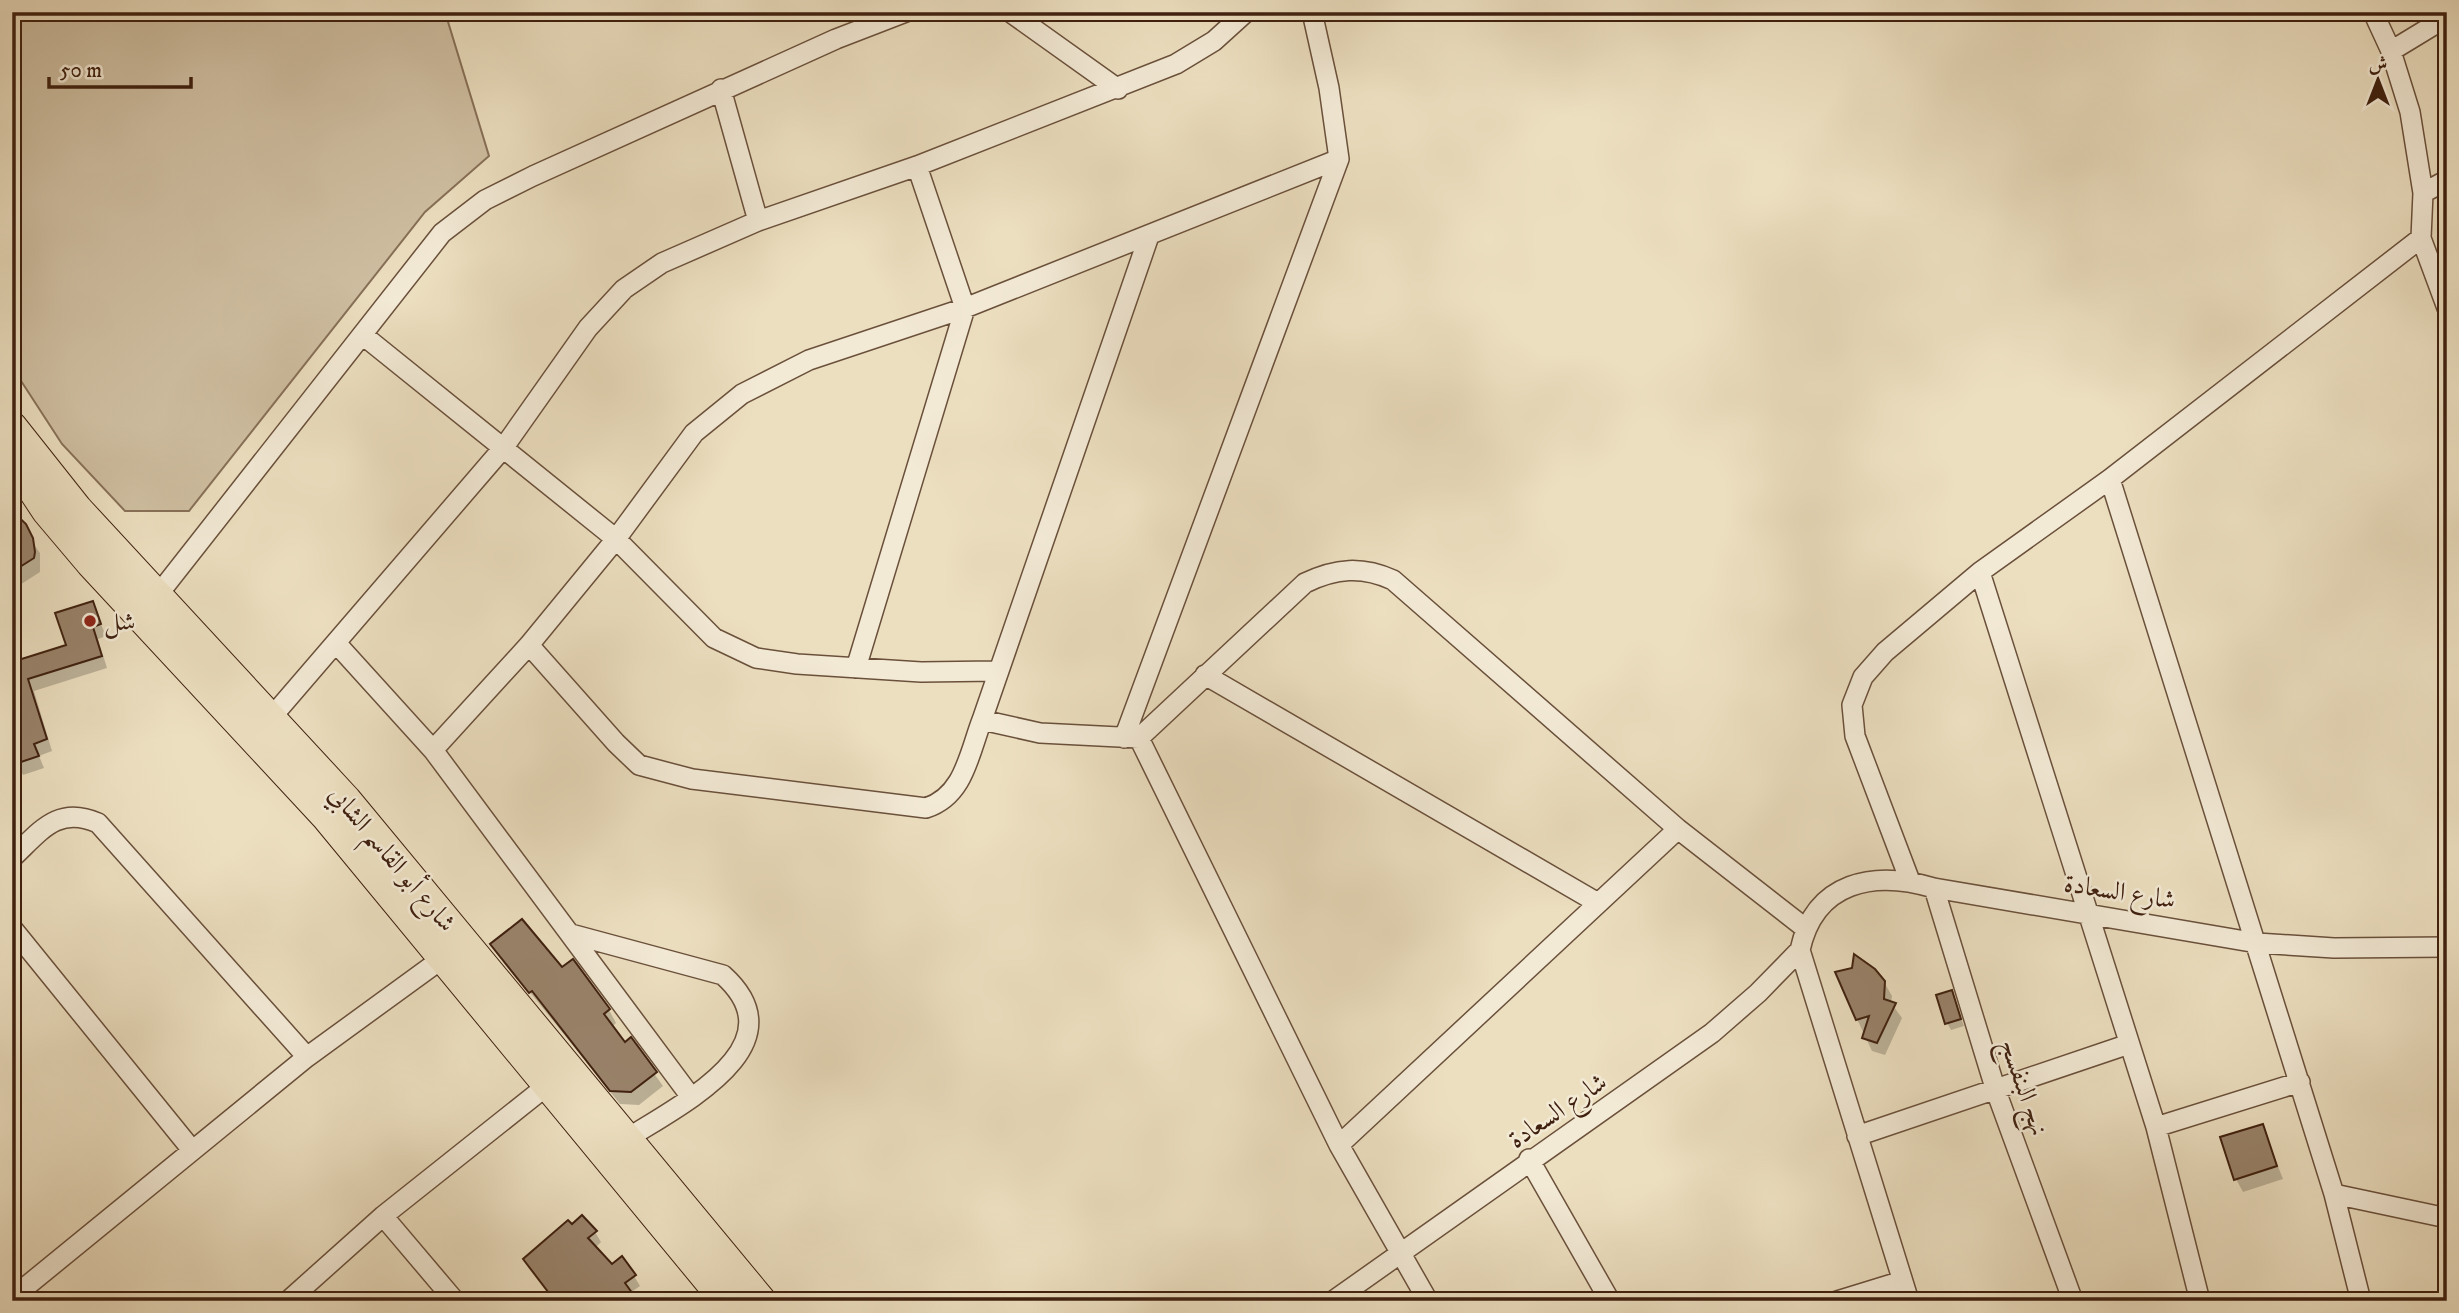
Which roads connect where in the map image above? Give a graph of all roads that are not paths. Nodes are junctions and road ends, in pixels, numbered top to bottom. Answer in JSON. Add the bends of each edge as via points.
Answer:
{"nodes":[{"id":1,"x":906,"y":12,"type":"edge"},
{"id":2,"x":1010,"y":12,"type":"edge"},
{"id":3,"x":1247,"y":12,"type":"edge"},
{"id":4,"x":1312,"y":12,"type":"edge"},
{"id":5,"x":2373,"y":12,"type":"edge"},
{"id":6,"x":2447,"y":17,"type":"edge"},
{"id":7,"x":2391,"y":51,"type":"junction"},
{"id":8,"x":721,"y":89,"type":"junction"},
{"id":9,"x":1118,"y":89,"type":"junction"},
{"id":10,"x":1339,"y":159,"type":"junction"},
{"id":11,"x":917,"y":166,"type":"junction"},
{"id":12,"x":2447,"y":180,"type":"edge"},
{"id":13,"x":2423,"y":192,"type":"junction"},
{"id":14,"x":758,"y":221,"type":"junction"},
{"id":15,"x":1149,"y":236,"type":"junction"},
{"id":16,"x":2421,"y":238,"type":"junction"},
{"id":17,"x":965,"y":308,"type":"junction"},
{"id":18,"x":2447,"y":308,"type":"edge"},
{"id":19,"x":364,"y":336,"type":"junction"},
{"id":20,"x":12,"y":427,"type":"edge"},
{"id":21,"x":504,"y":447,"type":"junction"},
{"id":22,"x":19,"y":469,"type":"edge"},
{"id":23,"x":2110,"y":479,"type":"junction"},
{"id":24,"x":615,"y":539,"type":"junction"},
{"id":25,"x":1980,"y":572,"type":"junction"},
{"id":26,"x":158,"y":596,"type":"junction"},
{"id":27,"x":336,"y":642,"type":"junction"},
{"id":28,"x":529,"y":645,"type":"junction"},
{"id":29,"x":856,"y":668,"type":"junction"},
{"id":30,"x":996,"y":671,"type":"junction"},
{"id":31,"x":1205,"y":675,"type":"junction"},
{"id":32,"x":982,"y":720,"type":"junction"},
{"id":33,"x":261,"y":730,"type":"junction"},
{"id":34,"x":1131,"y":738,"type":"junction"},
{"id":35,"x":433,"y":750,"type":"junction"},
{"id":36,"x":1678,"y":829,"type":"junction"},
{"id":37,"x":12,"y":858,"type":"edge"},
{"id":38,"x":1910,"y":881,"type":"junction"},
{"id":39,"x":1934,"y":888,"type":"junction"},
{"id":40,"x":1598,"y":903,"type":"junction"},
{"id":41,"x":2088,"y":913,"type":"junction"},
{"id":42,"x":12,"y":928,"type":"edge"},
{"id":43,"x":1805,"y":928,"type":"junction"},
{"id":44,"x":571,"y":934,"type":"junction"},
{"id":45,"x":2257,"y":943,"type":"junction"},
{"id":46,"x":2447,"y":947,"type":"edge"},
{"id":47,"x":1800,"y":950,"type":"junction"},
{"id":48,"x":443,"y":958,"type":"junction"},
{"id":49,"x":2129,"y":1044,"type":"junction"},
{"id":50,"x":307,"y":1057,"type":"junction"},
{"id":51,"x":2300,"y":1082,"type":"junction"},
{"id":52,"x":549,"y":1084,"type":"junction"},
{"id":53,"x":1996,"y":1091,"type":"junction"},
{"id":54,"x":691,"y":1097,"type":"junction"},
{"id":55,"x":2156,"y":1127,"type":"junction"},
{"id":56,"x":1857,"y":1136,"type":"junction"},
{"id":57,"x":625,"y":1140,"type":"junction"},
{"id":58,"x":1339,"y":1145,"type":"junction"},
{"id":59,"x":192,"y":1150,"type":"junction"},
{"id":60,"x":1530,"y":1159,"type":"junction"},
{"id":61,"x":2334,"y":1194,"type":"junction"},
{"id":62,"x":383,"y":1216,"type":"junction"},
{"id":63,"x":2447,"y":1218,"type":"edge"},
{"id":64,"x":1398,"y":1252,"type":"junction"},
{"id":65,"x":1902,"y":1281,"type":"junction"},
{"id":66,"x":12,"y":1298,"type":"edge"},
{"id":67,"x":288,"y":1301,"type":"edge"},
{"id":68,"x":455,"y":1301,"type":"edge"},
{"id":69,"x":726,"y":1301,"type":"edge"},
{"id":70,"x":761,"y":1301,"type":"edge"},
{"id":71,"x":1333,"y":1301,"type":"edge"},
{"id":72,"x":1428,"y":1301,"type":"edge"},
{"id":73,"x":1610,"y":1301,"type":"edge"},
{"id":74,"x":1837,"y":1301,"type":"edge"},
{"id":75,"x":1909,"y":1301,"type":"edge"},
{"id":76,"x":2073,"y":1301,"type":"edge"},
{"id":77,"x":2200,"y":1301,"type":"edge"},
{"id":78,"x":2361,"y":1301,"type":"edge"}],
"edges":[{"from":1,"to":8,"type":"street"},
{"from":2,"to":9,"type":"street"},
{"from":3,"to":9,"type":"street","via":[[1177,64]]},
{"from":4,"to":10,"type":"street"},
{"from":5,"to":7,"type":"street"},
{"from":6,"to":7,"type":"street"},
{"from":7,"to":13,"type":"street","via":[[2410,113]]},
{"from":8,"to":14,"type":"street"},
{"from":8,"to":19,"type":"street","via":[[485,200],[442,233]]},
{"from":9,"to":11,"type":"street"},
{"from":10,"to":15,"type":"street"},
{"from":10,"to":34,"type":"street"},
{"from":11,"to":14,"type":"street"},
{"from":11,"to":17,"type":"street"},
{"from":12,"to":13,"type":"street"},
{"from":13,"to":16,"type":"street"},
{"from":14,"to":21,"type":"street","via":[[662,263],[624,289],[588,328]]},
{"from":15,"to":17,"type":"street"},
{"from":15,"to":30,"type":"street"},
{"from":16,"to":18,"type":"street"},
{"from":16,"to":23,"type":"street"},
{"from":17,"to":24,"type":"street","via":[[809,360],[742,394],[694,433]]},
{"from":17,"to":29,"type":"street"},
{"from":19,"to":21,"type":"street"},
{"from":19,"to":26,"type":"street"},
{"from":20,"to":22,"type":"main road","name":"شارع أبو القاسم الشابي"},
{"from":21,"to":24,"type":"street"},
{"from":21,"to":27,"type":"street"},
{"from":22,"to":26,"type":"main road","name":"شارع أبو القاسم الشابي","via":[[77,509]]},
{"from":22,"to":33,"type":"main road","name":"شارع أبو القاسم الشابي","via":[[91,563]]},
{"from":23,"to":25,"type":"street"},
{"from":23,"to":45,"type":"street"},
{"from":24,"to":28,"type":"street"},
{"from":24,"to":29,"type":"street","via":[[715,638],[756,658]]},
{"from":25,"to":38,"type":"street","via":[[1885,652],[1863,677],[1852,705],[1855,736]]},
{"from":25,"to":41,"type":"street"},
{"from":26,"to":33,"type":"main road","name":"شارع أبو القاسم الشابي"},
{"from":27,"to":33,"type":"street"},
{"from":27,"to":35,"type":"street"},
{"from":28,"to":32,"type":"street","via":[[639,765],[692,779],[926,808],[943,803],[952,793]]},
{"from":28,"to":35,"type":"street"},
{"from":29,"to":30,"type":"street"},
{"from":30,"to":32,"type":"street"},
{"from":31,"to":34,"type":"street"},
{"from":31,"to":36,"type":"street","via":[[1306,583],[1325,573],[1372,570],[1393,580]]},
{"from":31,"to":40,"type":"street"},
{"from":32,"to":34,"type":"street","via":[[1040,733]]},
{"from":33,"to":48,"type":"main road","name":"شارع أبو القاسم الشابي"},
{"from":33,"to":57,"type":"main road","name":"شارع أبو القاسم الشابي","via":[[346,800]]},
{"from":34,"to":58,"type":"street"},
{"from":35,"to":44,"type":"street"},
{"from":36,"to":40,"type":"street"},
{"from":36,"to":43,"type":"street"},
{"from":37,"to":50,"type":"street","via":[[58,818],[85,817],[98,823]]},
{"from":38,"to":39,"type":"street","name":"شارع السعادة"},
{"from":38,"to":43,"type":"street","name":"شارع السعادة","via":[[1877,879],[1850,885],[1824,901]]},
{"from":39,"to":41,"type":"street","name":"شارع السعادة"},
{"from":39,"to":53,"type":"street","name":"نهج البنفسج"},
{"from":40,"to":58,"type":"street"},
{"from":41,"to":45,"type":"street","name":"شارع السعادة"},
{"from":41,"to":49,"type":"street"},
{"from":42,"to":59,"type":"street"},
{"from":43,"to":47,"type":"street"},
{"from":44,"to":54,"type":"street"},
{"from":44,"to":54,"type":"street","via":[[723,975],[740,990],[749,1013],[749,1039],[732,1063]]},
{"from":45,"to":46,"type":"street","name":"شارع السعادة"},
{"from":45,"to":51,"type":"street"},
{"from":47,"to":56,"type":"street"},
{"from":47,"to":60,"type":"street","name":"شارع السعادة","via":[[1712,1033]]},
{"from":48,"to":50,"type":"street"},
{"from":48,"to":52,"type":"main road","name":"شارع أبو القاسم الشابي"},
{"from":49,"to":53,"type":"street"},
{"from":49,"to":55,"type":"street"},
{"from":50,"to":59,"type":"street"},
{"from":51,"to":55,"type":"street"},
{"from":51,"to":61,"type":"street"},
{"from":52,"to":62,"type":"street"},
{"from":52,"to":69,"type":"main road","name":"شارع أبو القاسم الشابي"},
{"from":53,"to":56,"type":"street"},
{"from":53,"to":76,"type":"street","name":"نهج البنفسج"},
{"from":54,"to":57,"type":"street"},
{"from":55,"to":77,"type":"street"},
{"from":56,"to":65,"type":"street"},
{"from":57,"to":70,"type":"main road","name":"شارع أبو القاسم الشابي"},
{"from":58,"to":64,"type":"street"},
{"from":59,"to":66,"type":"street"},
{"from":60,"to":64,"type":"street","name":"شارع السعادة"},
{"from":60,"to":73,"type":"street"},
{"from":61,"to":63,"type":"street"},
{"from":61,"to":78,"type":"street"},
{"from":62,"to":67,"type":"street"},
{"from":62,"to":68,"type":"street"},
{"from":64,"to":71,"type":"street","name":"شارع السعادة"},
{"from":64,"to":72,"type":"street"},
{"from":65,"to":74,"type":"street"},
{"from":65,"to":75,"type":"street"}]}
